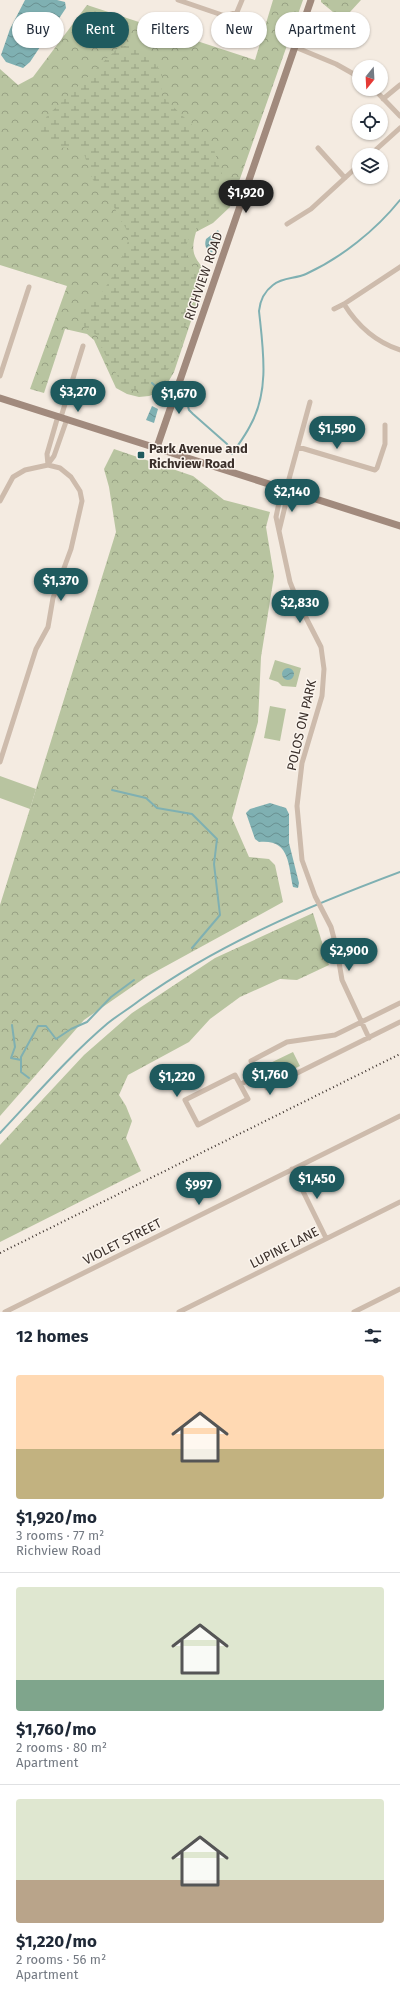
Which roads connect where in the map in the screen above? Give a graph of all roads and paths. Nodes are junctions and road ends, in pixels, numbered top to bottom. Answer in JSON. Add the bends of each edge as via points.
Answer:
{"nodes":[{"id":1,"x":178,"y":0,"type":"edge"},
{"id":2,"x":242,"y":0,"type":"edge"},
{"id":3,"x":310,"y":0,"type":"edge"},
{"id":4,"x":306,"y":12,"type":"edge"},
{"id":5,"x":295,"y":48,"type":"edge"},
{"id":6,"x":297,"y":48,"type":"edge"},
{"id":7,"x":352,"y":73,"type":"edge"},
{"id":8,"x":400,"y":85,"type":"edge"},
{"id":9,"x":381,"y":96,"type":"edge"},
{"id":10,"x":384,"y":99,"type":"junction"},
{"id":11,"x":400,"y":116,"type":"edge"},
{"id":12,"x":400,"y":128,"type":"edge"},
{"id":13,"x":318,"y":148,"type":"dead end"},
{"id":14,"x":378,"y":148,"type":"edge"},
{"id":15,"x":352,"y":172,"type":"edge"},
{"id":16,"x":345,"y":178,"type":"junction"},
{"id":17,"x":287,"y":224,"type":"dead end"},
{"id":18,"x":400,"y":267,"type":"edge"},
{"id":19,"x":29,"y":287,"type":"dead end"},
{"id":20,"x":344,"y":304,"type":"junction"},
{"id":21,"x":334,"y":309,"type":"dead end"},
{"id":22,"x":83,"y":346,"type":"dead end"},
{"id":23,"x":400,"y":350,"type":"edge"},
{"id":24,"x":0,"y":376,"type":"edge"},
{"id":25,"x":0,"y":398,"type":"edge"},
{"id":26,"x":310,"y":402,"type":"dead end"},
{"id":27,"x":62,"y":417,"type":"junction"},
{"id":28,"x":386,"y":425,"type":"dead end"},
{"id":29,"x":298,"y":447,"type":"junction"},
{"id":30,"x":158,"y":448,"type":"junction"},
{"id":31,"x":48,"y":465,"type":"junction"},
{"id":32,"x":286,"y":489,"type":"junction"},
{"id":33,"x":0,"y":501,"type":"edge"},
{"id":34,"x":400,"y":526,"type":"edge"},
{"id":35,"x":0,"y":762,"type":"edge"},
{"id":36,"x":400,"y":1003,"type":"edge"},
{"id":37,"x":361,"y":1022,"type":"junction"},
{"id":38,"x":400,"y":1022,"type":"edge"},
{"id":39,"x":369,"y":1038,"type":"junction"},
{"id":40,"x":259,"y":1075,"type":"junction"},
{"id":41,"x":241,"y":1084,"type":"junction"},
{"id":42,"x":400,"y":1116,"type":"edge"},
{"id":43,"x":292,"y":1169,"type":"junction"},
{"id":44,"x":400,"y":1202,"type":"edge"},
{"id":45,"x":326,"y":1238,"type":"junction"},
{"id":46,"x":400,"y":1289,"type":"edge"},
{"id":47,"x":5,"y":1312,"type":"edge"},
{"id":48,"x":178,"y":1312,"type":"edge"},
{"id":49,"x":354,"y":1312,"type":"edge"}],
"edges":[{"from":1,"to":2,"type":"street","via":[[225,16],[234,14]]},
{"from":3,"to":4,"type":"street","name":"RICHVIEW ROAD"},
{"from":5,"to":30,"type":"street","name":"RICHVIEW ROAD"},
{"from":6,"to":7,"type":"street"},
{"from":8,"to":10,"type":"street"},
{"from":9,"to":10,"type":"street"},
{"from":10,"to":11,"type":"street"},
{"from":12,"to":14,"type":"street"},
{"from":13,"to":16,"type":"street"},
{"from":15,"to":16,"type":"street"},
{"from":16,"to":17,"type":"street","via":[[311,209]]},
{"from":18,"to":20,"type":"street"},
{"from":19,"to":24,"type":"street"},
{"from":20,"to":21,"type":"street"},
{"from":20,"to":23,"type":"street","via":[[368,332]]},
{"from":22,"to":27,"type":"street"},
{"from":25,"to":27,"type":"street"},
{"from":26,"to":29,"type":"street","name":"POLOS ON PARK"},
{"from":27,"to":30,"type":"street"},
{"from":27,"to":31,"type":"street","via":[[54,456]]},
{"from":27,"to":31,"type":"street","via":[[47,454]]},
{"from":28,"to":29,"type":"street","via":[[384,444],[375,470]]},
{"from":29,"to":32,"type":"street","name":"POLOS ON PARK"},
{"from":30,"to":32,"type":"street"},
{"from":31,"to":33,"type":"street","via":[[25,470],[13,477]]},
{"from":31,"to":35,"type":"street","via":[[60,468],[71,477],[80,491],[82,507],[57,584],[48,627],[36,649]]},
{"from":32,"to":34,"type":"street"},
{"from":32,"to":37,"type":"street","name":"POLOS ON PARK","via":[[279,532],[290,582],[319,644],[324,669],[322,696],[302,763],[297,806],[302,860],[335,939],[342,980]]},
{"from":36,"to":37,"type":"street"},
{"from":37,"to":39,"type":"street","name":"POLOS ON PARK"},
{"from":37,"to":40,"type":"street","via":[[335,1035],[281,1045],[251,1061]]},
{"from":38,"to":39,"type":"street"},
{"from":39,"to":40,"type":"street","via":[[267,1088]]},
{"from":40,"to":41,"type":"street"},
{"from":41,"to":41,"type":"street","via":[[236,1074],[186,1100],[198,1125],[248,1099]]},
{"from":42,"to":43,"type":"street","name":"VIOLET STREET"},
{"from":43,"to":45,"type":"street"},
{"from":43,"to":47,"type":"street","name":"VIOLET STREET"},
{"from":44,"to":45,"type":"street","name":"LUPINE LANE"},
{"from":45,"to":48,"type":"street","name":"LUPINE LANE"},
{"from":46,"to":49,"type":"street"}]}
